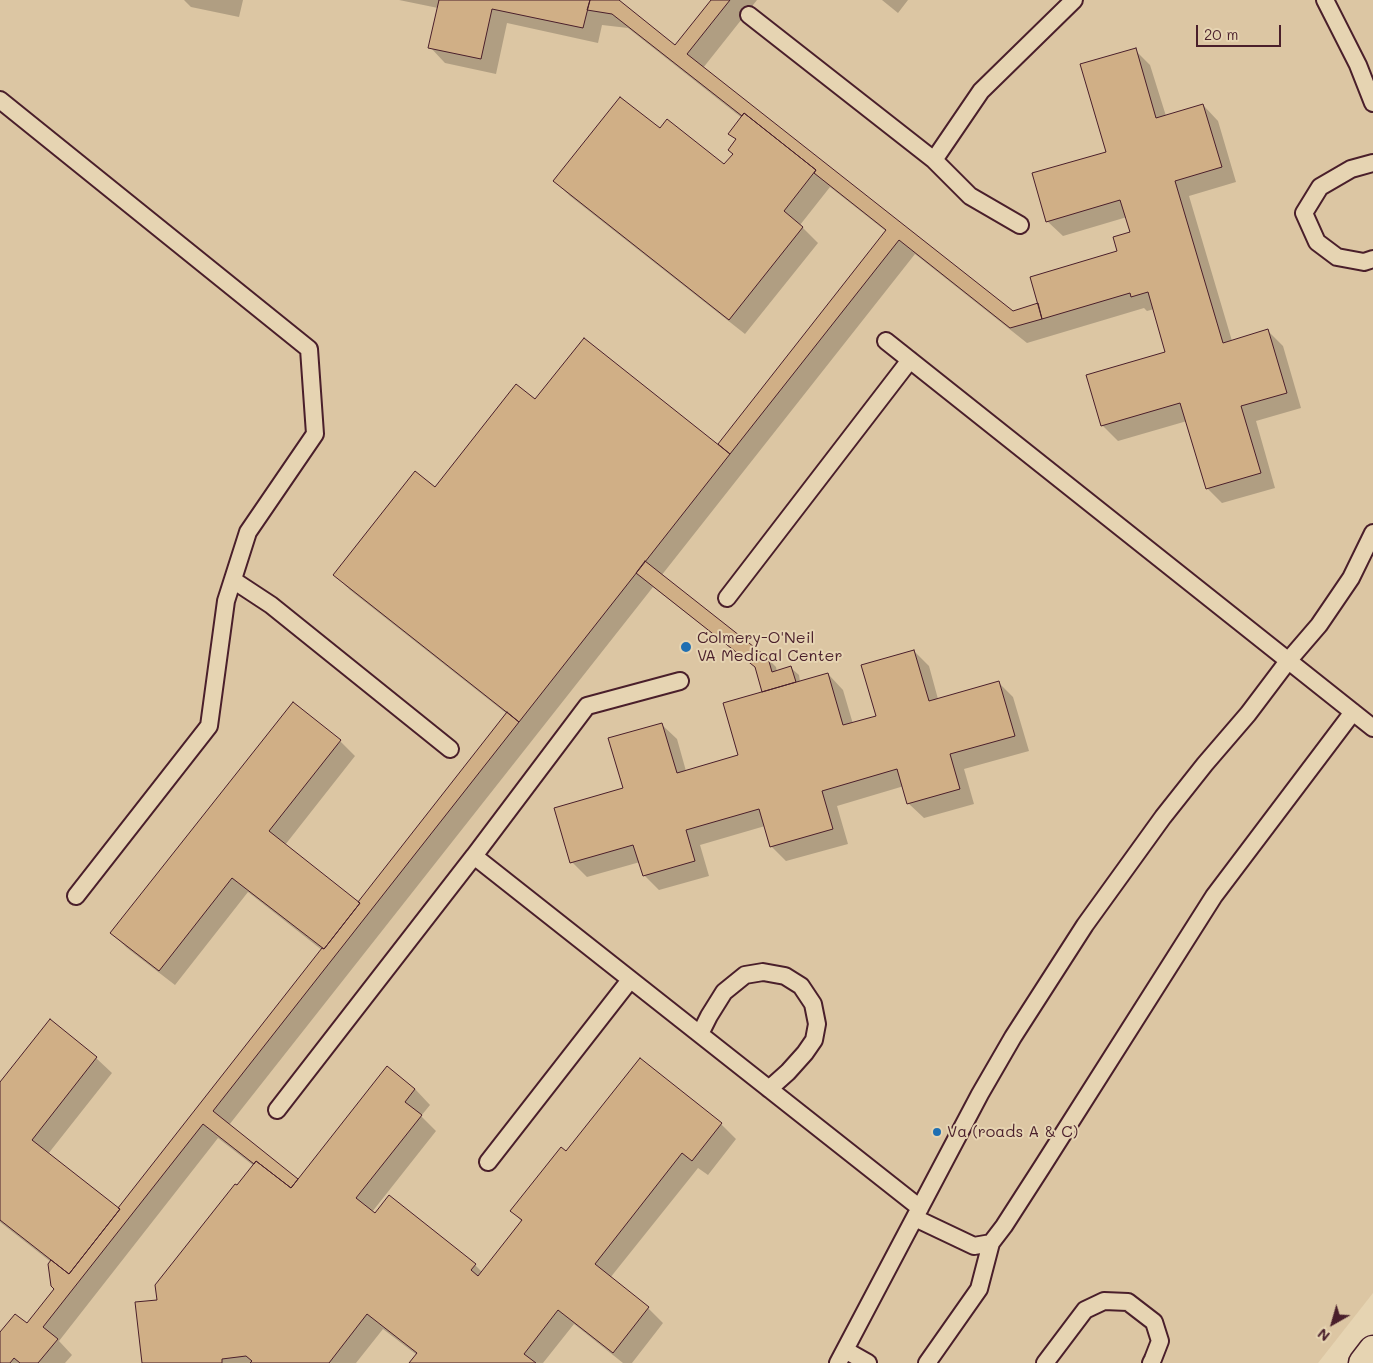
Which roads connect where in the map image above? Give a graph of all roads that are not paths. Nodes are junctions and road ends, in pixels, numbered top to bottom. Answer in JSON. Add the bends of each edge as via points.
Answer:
{"nodes":[{"id":1,"x":1074,"y":0,"type":"edge"},
{"id":2,"x":1325,"y":0,"type":"edge"},
{"id":3,"x":749,"y":15,"type":"dead end"},
{"id":4,"x":0,"y":100,"type":"edge"},
{"id":5,"x":1373,"y":103,"type":"edge"},
{"id":6,"x":934,"y":160,"type":"junction"},
{"id":7,"x":1373,"y":163,"type":"edge"},
{"id":8,"x":1020,"y":225,"type":"dead end"},
{"id":9,"x":1373,"y":260,"type":"edge"},
{"id":10,"x":886,"y":341,"type":"dead end"},
{"id":11,"x":910,"y":360,"type":"junction"},
{"id":12,"x":1373,"y":533,"type":"edge"},
{"id":13,"x":233,"y":580,"type":"junction"},
{"id":14,"x":727,"y":598,"type":"dead end"},
{"id":15,"x":1288,"y":661,"type":"junction"},
{"id":16,"x":680,"y":681,"type":"dead end"},
{"id":17,"x":1353,"y":712,"type":"junction"},
{"id":18,"x":1373,"y":728,"type":"edge"},
{"id":19,"x":450,"y":749,"type":"dead end"},
{"id":20,"x":474,"y":856,"type":"junction"},
{"id":21,"x":76,"y":896,"type":"dead end"},
{"id":22,"x":630,"y":980,"type":"junction"},
{"id":23,"x":700,"y":1034,"type":"junction"},
{"id":24,"x":769,"y":1089,"type":"junction"},
{"id":25,"x":277,"y":1110,"type":"dead end"},
{"id":26,"x":488,"y":1162,"type":"dead end"},
{"id":27,"x":918,"y":1213,"type":"junction"},
{"id":28,"x":991,"y":1243,"type":"junction"},
{"id":29,"x":1373,"y":1350,"type":"edge"},
{"id":30,"x":842,"y":1356,"type":"edge"},
{"id":31,"x":868,"y":1363,"type":"edge"},
{"id":32,"x":927,"y":1363,"type":"edge"},
{"id":33,"x":1045,"y":1363,"type":"edge"},
{"id":34,"x":1151,"y":1363,"type":"edge"},
{"id":35,"x":1362,"y":1363,"type":"edge"}],
"edges":[{"from":1,"to":6,"type":"lane","via":[[981,91]]},
{"from":2,"to":5,"type":"lane"},
{"from":3,"to":6,"type":"lane"},
{"from":4,"to":13,"type":"lane","via":[[309,349],[315,434],[248,532]]},
{"from":6,"to":8,"type":"lane","via":[[970,196]]},
{"from":7,"to":9,"type":"lane","via":[[1351,169],[1320,187],[1304,213],[1317,242],[1336,257],[1364,262]]},
{"from":10,"to":11,"type":"lane"},
{"from":11,"to":14,"type":"lane"},
{"from":11,"to":15,"type":"lane"},
{"from":12,"to":15,"type":"lane","via":[[1350,578],[1319,625]]},
{"from":13,"to":19,"type":"lane","via":[[271,605]]},
{"from":13,"to":21,"type":"lane","via":[[226,601],[209,726]]},
{"from":15,"to":17,"type":"lane"},
{"from":15,"to":27,"type":"lane","via":[[1163,817],[1085,925],[1013,1037]]},
{"from":16,"to":20,"type":"lane","via":[[586,706]]},
{"from":17,"to":18,"type":"lane"},
{"from":17,"to":28,"type":"lane","via":[[1214,896]]},
{"from":20,"to":22,"type":"lane"},
{"from":20,"to":25,"type":"lane"},
{"from":22,"to":23,"type":"lane"},
{"from":22,"to":26,"type":"lane"},
{"from":23,"to":24,"type":"lane"},
{"from":23,"to":24,"type":"lane","via":[[724,992],[745,975],[763,972],[785,976],[801,986],[813,1004],[817,1024],[814,1040]]},
{"from":24,"to":27,"type":"lane"},
{"from":27,"to":28,"type":"lane","via":[[974,1246]]},
{"from":27,"to":30,"type":"lane"},
{"from":28,"to":32,"type":"lane","via":[[979,1289]]},
{"from":29,"to":35,"type":"main road"},
{"from":30,"to":31,"type":"lane"},
{"from":33,"to":34,"type":"lane","via":[[1085,1310],[1104,1301],[1128,1302],[1154,1322],[1160,1341]]}]}
